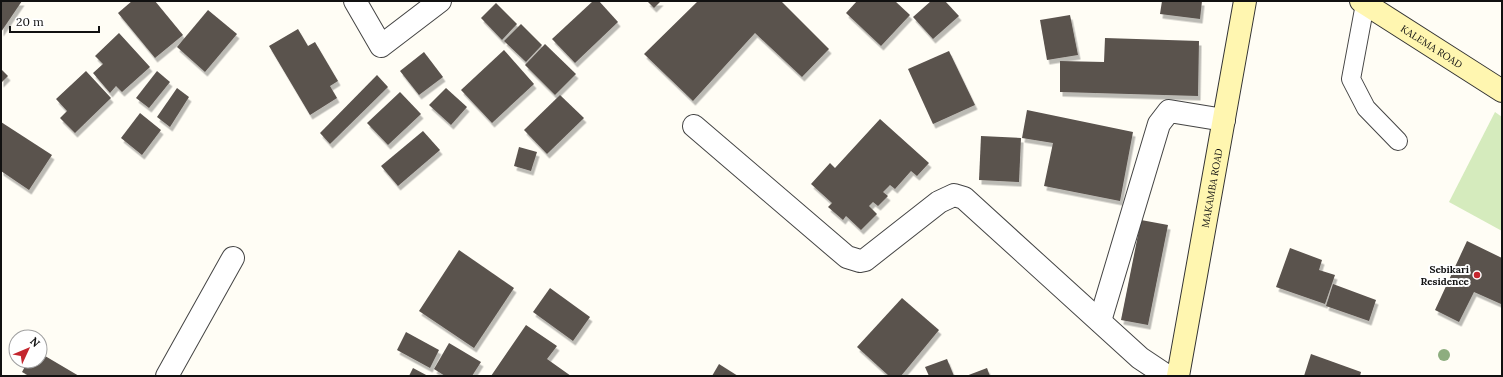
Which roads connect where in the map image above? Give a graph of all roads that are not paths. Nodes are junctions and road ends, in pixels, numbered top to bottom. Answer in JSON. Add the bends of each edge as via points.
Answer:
{"nodes":[{"id":1,"x":355,"y":1,"type":"edge"},
{"id":2,"x":440,"y":1,"type":"edge"},
{"id":3,"x":1245,"y":1,"type":"edge"},
{"id":4,"x":1363,"y":2,"type":"edge"},
{"id":5,"x":1502,"y":91,"type":"edge"},
{"id":6,"x":1224,"y":120,"type":"junction"},
{"id":7,"x":694,"y":126,"type":"dead end"},
{"id":8,"x":1398,"y":141,"type":"dead end"},
{"id":9,"x":233,"y":258,"type":"dead end"},
{"id":10,"x":1100,"y":321,"type":"junction"},
{"id":11,"x":167,"y":376,"type":"edge"},
{"id":12,"x":1166,"y":376,"type":"edge"},
{"id":13,"x":1178,"y":376,"type":"edge"}],
"edges":[{"from":1,"to":2,"type":"street","via":[[381,46]]},
{"from":3,"to":6,"type":"street","name":"MAKAMBA ROAD"},
{"from":4,"to":5,"type":"street","name":"KALEMA ROAD"},
{"from":4,"to":8,"type":"lane","via":[[1351,79],[1366,108]]},
{"from":6,"to":10,"type":"street","via":[[1169,111],[1159,124]]},
{"from":6,"to":13,"type":"street","name":"MAKAMBA ROAD"},
{"from":7,"to":10,"type":"street","via":[[847,257],[854,260],[865,260],[939,202],[954,195],[964,198]]},
{"from":9,"to":11,"type":"street"},
{"from":10,"to":12,"type":"street","via":[[1140,358]]}]}
